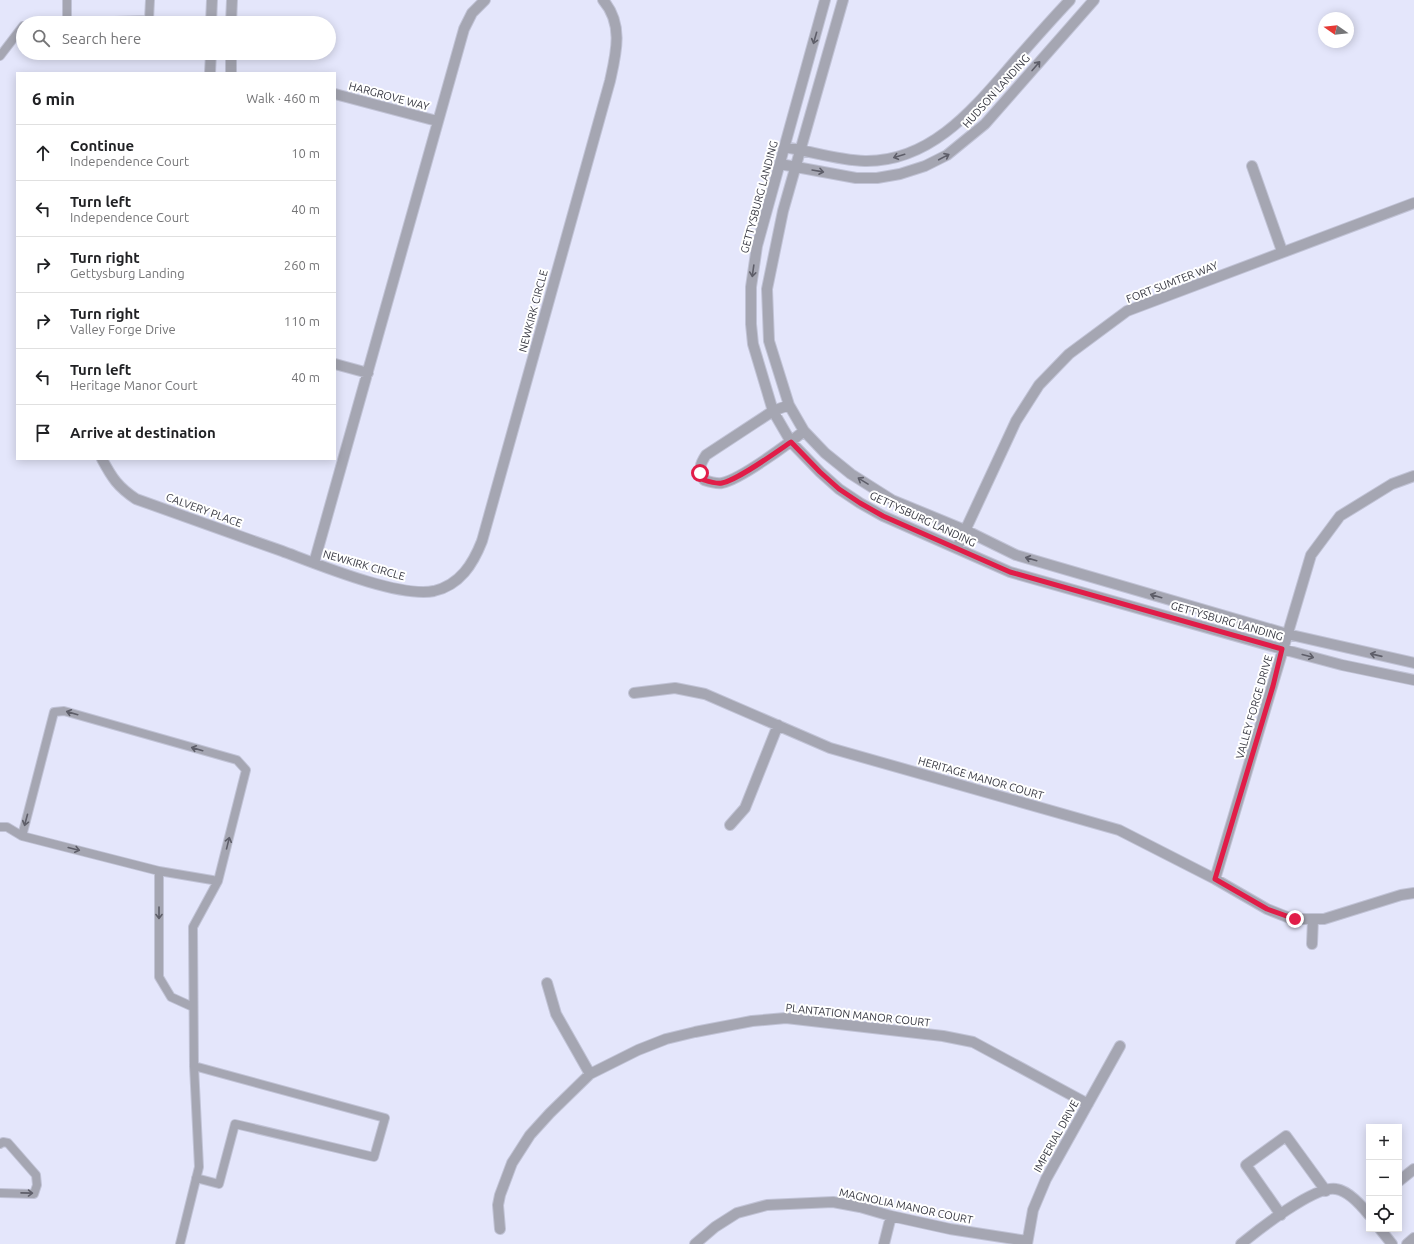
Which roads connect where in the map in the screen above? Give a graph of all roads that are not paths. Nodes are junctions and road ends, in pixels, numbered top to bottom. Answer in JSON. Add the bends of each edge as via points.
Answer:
{"nodes":[{"id":1,"x":66,"y":0,"type":"edge"},
{"id":2,"x":150,"y":0,"type":"edge"},
{"id":3,"x":212,"y":0,"type":"edge"},
{"id":4,"x":232,"y":0,"type":"edge"},
{"id":5,"x":485,"y":0,"type":"edge"},
{"id":6,"x":602,"y":0,"type":"edge"},
{"id":7,"x":825,"y":0,"type":"edge"},
{"id":8,"x":843,"y":0,"type":"edge"},
{"id":9,"x":1070,"y":0,"type":"edge"},
{"id":10,"x":1094,"y":0,"type":"edge"},
{"id":11,"x":67,"y":16,"type":"edge"},
{"id":12,"x":149,"y":16,"type":"edge"},
{"id":13,"x":211,"y":16,"type":"edge"},
{"id":14,"x":231,"y":16,"type":"edge"},
{"id":15,"x":16,"y":35,"type":"edge"},
{"id":16,"x":0,"y":56,"type":"edge"},
{"id":17,"x":211,"y":60,"type":"edge"},
{"id":18,"x":231,"y":60,"type":"edge"},
{"id":19,"x":210,"y":72,"type":"edge"},
{"id":20,"x":231,"y":72,"type":"edge"},
{"id":21,"x":336,"y":94,"type":"edge"},
{"id":22,"x":437,"y":121,"type":"junction"},
{"id":23,"x":784,"y":147,"type":"junction"},
{"id":24,"x":801,"y":149,"type":"junction"},
{"id":25,"x":780,"y":164,"type":"junction"},
{"id":26,"x":1252,"y":166,"type":"dead end"},
{"id":27,"x":797,"y":168,"type":"junction"},
{"id":28,"x":1414,"y":203,"type":"edge"},
{"id":29,"x":1282,"y":251,"type":"junction"},
{"id":30,"x":336,"y":364,"type":"edge"},
{"id":31,"x":368,"y":373,"type":"junction"},
{"id":32,"x":789,"y":405,"type":"junction"},
{"id":33,"x":773,"y":411,"type":"junction"},
{"id":34,"x":804,"y":431,"type":"junction"},
{"id":35,"x":791,"y":442,"type":"junction"},
{"id":36,"x":103,"y":460,"type":"edge"},
{"id":37,"x":1414,"y":476,"type":"edge"},
{"id":38,"x":964,"y":530,"type":"junction"},
{"id":39,"x":957,"y":548,"type":"junction"},
{"id":40,"x":314,"y":563,"type":"junction"},
{"id":41,"x":1287,"y":634,"type":"junction"},
{"id":42,"x":1282,"y":649,"type":"junction"},
{"id":43,"x":1414,"y":663,"type":"edge"},
{"id":44,"x":1414,"y":680,"type":"edge"},
{"id":45,"x":634,"y":693,"type":"dead end"},
{"id":46,"x":778,"y":725,"type":"junction"},
{"id":47,"x":730,"y":825,"type":"dead end"},
{"id":48,"x":0,"y":827,"type":"edge"},
{"id":49,"x":22,"y":836,"type":"junction"},
{"id":50,"x":159,"y":871,"type":"junction"},
{"id":51,"x":1215,"y":879,"type":"junction"},
{"id":52,"x":218,"y":881,"type":"junction"},
{"id":53,"x":1414,"y":893,"type":"edge"},
{"id":54,"x":1313,"y":919,"type":"junction"},
{"id":55,"x":1312,"y":944,"type":"dead end"},
{"id":56,"x":547,"y":983,"type":"dead end"},
{"id":57,"x":193,"y":1007,"type":"junction"},
{"id":58,"x":1120,"y":1046,"type":"dead end"},
{"id":59,"x":194,"y":1066,"type":"junction"},
{"id":60,"x":590,"y":1074,"type":"junction"},
{"id":61,"x":1088,"y":1104,"type":"junction"},
{"id":62,"x":0,"y":1144,"type":"edge"},
{"id":63,"x":1414,"y":1169,"type":"edge"},
{"id":64,"x":196,"y":1178,"type":"junction"},
{"id":65,"x":1402,"y":1179,"type":"edge"},
{"id":66,"x":1326,"y":1191,"type":"junction"},
{"id":67,"x":0,"y":1193,"type":"edge"},
{"id":68,"x":1366,"y":1208,"type":"edge"},
{"id":69,"x":1281,"y":1215,"type":"junction"},
{"id":70,"x":891,"y":1216,"type":"junction"},
{"id":71,"x":500,"y":1229,"type":"dead end"},
{"id":72,"x":1382,"y":1232,"type":"edge"},
{"id":73,"x":1414,"y":1238,"type":"edge"},
{"id":74,"x":1027,"y":1242,"type":"edge"},
{"id":75,"x":1245,"y":1243,"type":"edge"},
{"id":76,"x":180,"y":1244,"type":"edge"},
{"id":77,"x":695,"y":1244,"type":"edge"},
{"id":78,"x":884,"y":1244,"type":"edge"},
{"id":79,"x":1392,"y":1244,"type":"edge"},
{"id":80,"x":1407,"y":1244,"type":"edge"}],
"edges":[{"from":1,"to":11,"type":"lane"},
{"from":2,"to":12,"type":"lane"},
{"from":3,"to":13,"type":"street"},
{"from":4,"to":14,"type":"street"},
{"from":5,"to":22,"type":"street","name":"NEWKIRK CIRCLE","via":[[472,13],[464,29]]},
{"from":6,"to":40,"type":"street","name":"NEWKIRK CIRCLE","via":[[613,18],[618,34],[616,56],[475,560],[462,576],[449,585],[428,591],[393,588]]},
{"from":7,"to":23,"type":"street","name":"GETTYSBURG LANDING","one_way":true},
{"from":8,"to":24,"type":"street","name":"GETTYSBURG LANDING"},
{"from":9,"to":24,"type":"street","name":"HUDSON LANDING","one_way":true,"via":[[956,126],[916,151],[892,158],[854,160]]},
{"from":27,"to":10,"type":"street","name":"HUDSON LANDING","one_way":true,"via":[[856,178],[877,178],[925,166],[948,155],[985,124]]},
{"from":15,"to":16,"type":"lane"},
{"from":17,"to":19,"type":"street"},
{"from":18,"to":20,"type":"street"},
{"from":21,"to":22,"type":"street","name":"HARGROVE WAY"},
{"from":22,"to":31,"type":"street","name":"NEWKIRK CIRCLE"},
{"from":23,"to":24,"type":"street","name":"HUDSON LANDING"},
{"from":23,"to":25,"type":"street","name":"GETTYSBURG LANDING"},
{"from":24,"to":27,"type":"street","name":"GETTYSBURG LANDING"},
{"from":25,"to":27,"type":"street","name":"HUDSON LANDING"},
{"from":25,"to":33,"type":"street","name":"GETTYSBURG LANDING","one_way":true,"via":[[757,246],[751,287],[753,344]]},
{"from":26,"to":29,"type":"street"},
{"from":27,"to":32,"type":"street","name":"GETTYSBURG LANDING","via":[[783,211],[767,289],[769,341]]},
{"from":28,"to":29,"type":"street","name":"FORT SUMTER WAY"},
{"from":29,"to":38,"type":"street","name":"FORT SUMTER WAY","via":[[1127,311],[1070,354],[1040,385],[1016,421]]},
{"from":30,"to":31,"type":"street"},
{"from":31,"to":40,"type":"street","name":"NEWKIRK CIRCLE"},
{"from":32,"to":33,"type":"street"},
{"from":32,"to":34,"type":"street","name":"GETTYSBURG LANDING"},
{"from":33,"to":35,"type":"street","name":"GETTYSBURG LANDING"},
{"from":33,"to":35,"type":"street","via":[[706,455],[700,464],[700,473],[704,480],[723,483]]},
{"from":34,"to":35,"type":"street"},
{"from":38,"to":34,"type":"street","name":"GETTYSBURG LANDING","one_way":true,"via":[[892,500],[851,474],[825,453]]},
{"from":35,"to":39,"type":"street","name":"GETTYSBURG LANDING","via":[[839,489],[860,503],[883,516]]},
{"from":36,"to":40,"type":"street","name":"CALVERY PLACE","via":[[112,478],[122,489],[136,498]]},
{"from":37,"to":41,"type":"street","name":"VALLEY FORGE DRIVE","via":[[1392,484],[1340,516],[1311,555]]},
{"from":38,"to":39,"type":"street","name":"FORT SUMTER WAY"},
{"from":41,"to":38,"type":"street","name":"GETTYSBURG LANDING","one_way":true,"via":[[1016,555]]},
{"from":39,"to":42,"type":"street","name":"GETTYSBURG LANDING","via":[[1010,572]]},
{"from":41,"to":42,"type":"street","name":"VALLEY FORGE DRIVE"},
{"from":43,"to":41,"type":"street","name":"GETTYSBURG LANDING","one_way":true},
{"from":42,"to":44,"type":"street","name":"GETTYSBURG LANDING","one_way":true},
{"from":42,"to":51,"type":"street","name":"VALLEY FORGE DRIVE"},
{"from":45,"to":46,"type":"street","name":"HERITAGE MANOR COURT","via":[[675,688],[705,694]]},
{"from":46,"to":47,"type":"street","via":[[745,808]]},
{"from":46,"to":51,"type":"street","name":"HERITAGE MANOR COURT","via":[[830,748],[1119,830]]},
{"from":48,"to":49,"type":"lane","via":[[7,827]]},
{"from":49,"to":50,"type":"lane","one_way":true},
{"from":52,"to":49,"type":"lane","one_way":true,"via":[[246,770],[237,760],[64,711],[54,712]]},
{"from":50,"to":52,"type":"lane"},
{"from":50,"to":57,"type":"lane","one_way":true,"via":[[159,977],[171,997]]},
{"from":51,"to":54,"type":"street","name":"HERITAGE MANOR COURT","via":[[1267,909],[1292,919]]},
{"from":52,"to":57,"type":"lane","via":[[193,927]]},
{"from":53,"to":54,"type":"street","name":"HERITAGE MANOR COURT","via":[[1324,919]]},
{"from":54,"to":55,"type":"street"},
{"from":56,"to":60,"type":"street","via":[[556,1014]]},
{"from":57,"to":59,"type":"lane"},
{"from":58,"to":61,"type":"street","name":"IMPERIAL DRIVE"},
{"from":59,"to":64,"type":"lane","via":[[199,1167]]},
{"from":59,"to":64,"type":"lane","via":[[384,1118],[374,1157],[235,1124],[219,1184]]},
{"from":60,"to":61,"type":"street","name":"PLANTATION MANOR COURT","via":[[666,1039],[752,1021],[786,1018],[943,1036],[974,1042]]},
{"from":60,"to":71,"type":"street","name":"PLANTATION MANOR COURT","via":[[530,1135],[512,1163],[498,1205]]},
{"from":61,"to":74,"type":"street","name":"IMPERIAL DRIVE","via":[[1046,1179],[1033,1210]]},
{"from":67,"to":62,"type":"lane","one_way":true,"via":[[34,1194],[37,1185],[36,1175],[8,1143]]},
{"from":63,"to":65,"type":"street"},
{"from":64,"to":76,"type":"lane"},
{"from":66,"to":68,"type":"street","via":[[1335,1188]]},
{"from":66,"to":69,"type":"street","via":[[1313,1194]]},
{"from":66,"to":69,"type":"street","via":[[1286,1136],[1246,1165]]},
{"from":69,"to":75,"type":"street"},
{"from":70,"to":74,"type":"street","name":"MAGNOLIA MANOR COURT"},
{"from":70,"to":77,"type":"street","name":"MAGNOLIA MANOR COURT","via":[[834,1202],[767,1206],[737,1214],[715,1227]]},
{"from":70,"to":78,"type":"street"},
{"from":72,"to":79,"type":"street"},
{"from":73,"to":80,"type":"street"}]}
